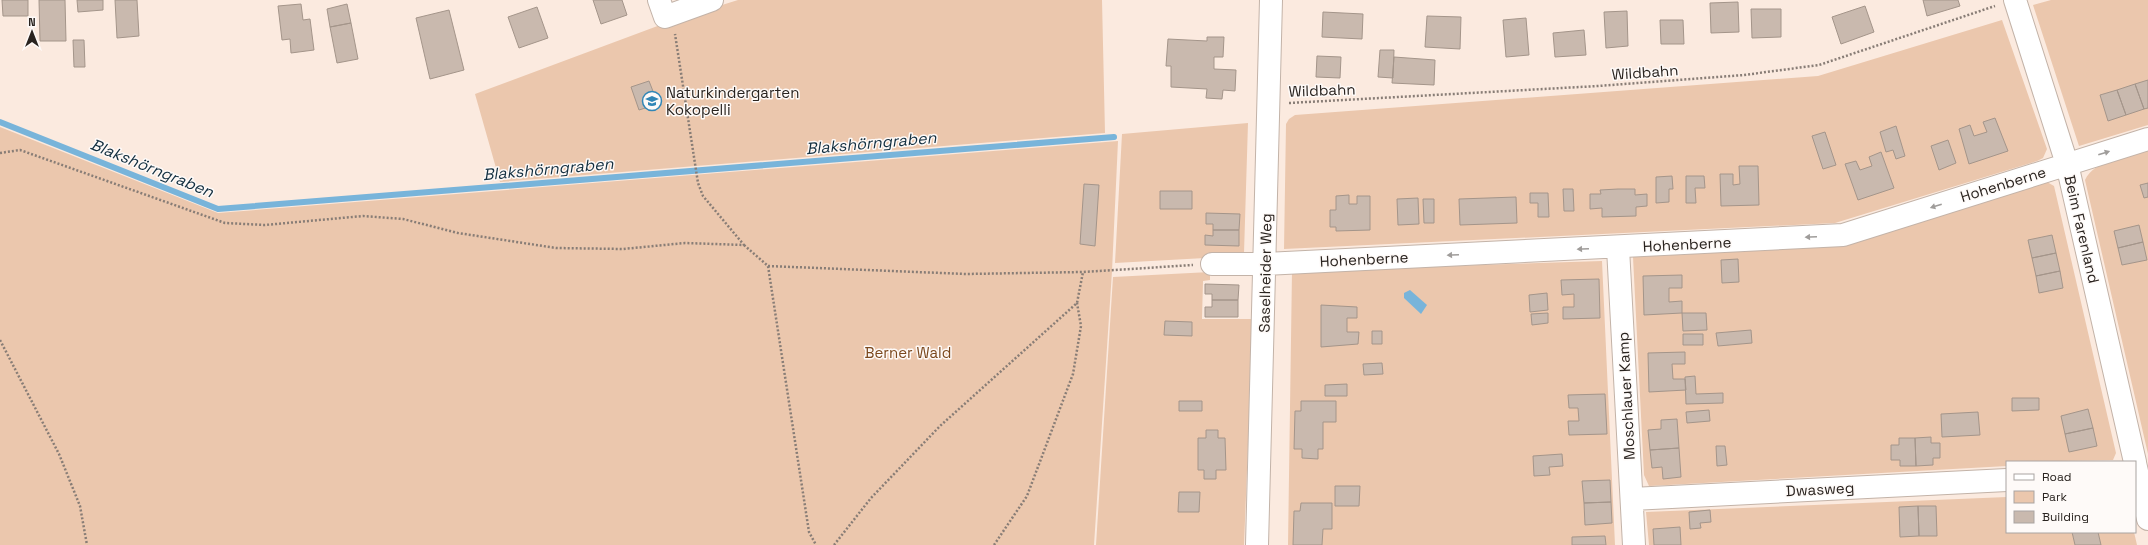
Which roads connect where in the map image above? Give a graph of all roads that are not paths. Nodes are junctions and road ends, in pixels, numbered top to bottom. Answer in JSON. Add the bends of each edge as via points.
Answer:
{"nodes":[{"id":1,"x":712,"y":0,"type":"edge"},
{"id":2,"x":1271,"y":0,"type":"edge"},
{"id":3,"x":2006,"y":2,"type":"edge"},
{"id":4,"x":666,"y":15,"type":"edge"},
{"id":5,"x":2148,"y":139,"type":"edge"},
{"id":6,"x":2067,"y":164,"type":"junction"},
{"id":7,"x":1618,"y":248,"type":"junction"},
{"id":8,"x":1212,"y":264,"type":"road end"},
{"id":9,"x":1266,"y":264,"type":"junction"},
{"id":10,"x":2134,"y":461,"type":"edge"},
{"id":11,"x":2136,"y":468,"type":"edge"},
{"id":12,"x":2006,"y":480,"type":"edge"},
{"id":13,"x":1632,"y":499,"type":"junction"},
{"id":14,"x":2148,"y":519,"type":"edge"},
{"id":15,"x":1257,"y":545,"type":"edge"},
{"id":16,"x":1634,"y":545,"type":"edge"}],
"edges":[{"from":1,"to":4,"type":"street"},
{"from":2,"to":9,"type":"street","name":"Saselheider Weg"},
{"from":3,"to":6,"type":"street","name":"Beim Farenland"},
{"from":6,"to":5,"type":"street","name":"Hohenberne","one_way":true},
{"from":6,"to":7,"type":"street","name":"Hohenberne","one_way":true,"via":[[1843,235]]},
{"from":6,"to":10,"type":"street","name":"Beim Farenland"},
{"from":7,"to":9,"type":"street","name":"Hohenberne","one_way":true},
{"from":7,"to":13,"type":"street","name":"Moschlauer Kamp"},
{"from":8,"to":9,"type":"street","name":"Hohenberne"},
{"from":9,"to":15,"type":"street","name":"Saselheider Weg"},
{"from":11,"to":14,"type":"street","name":"Beim Farenland"},
{"from":12,"to":13,"type":"street","name":"Dwasweg"},
{"from":13,"to":16,"type":"street","name":"Moschlauer Kamp"}]}
